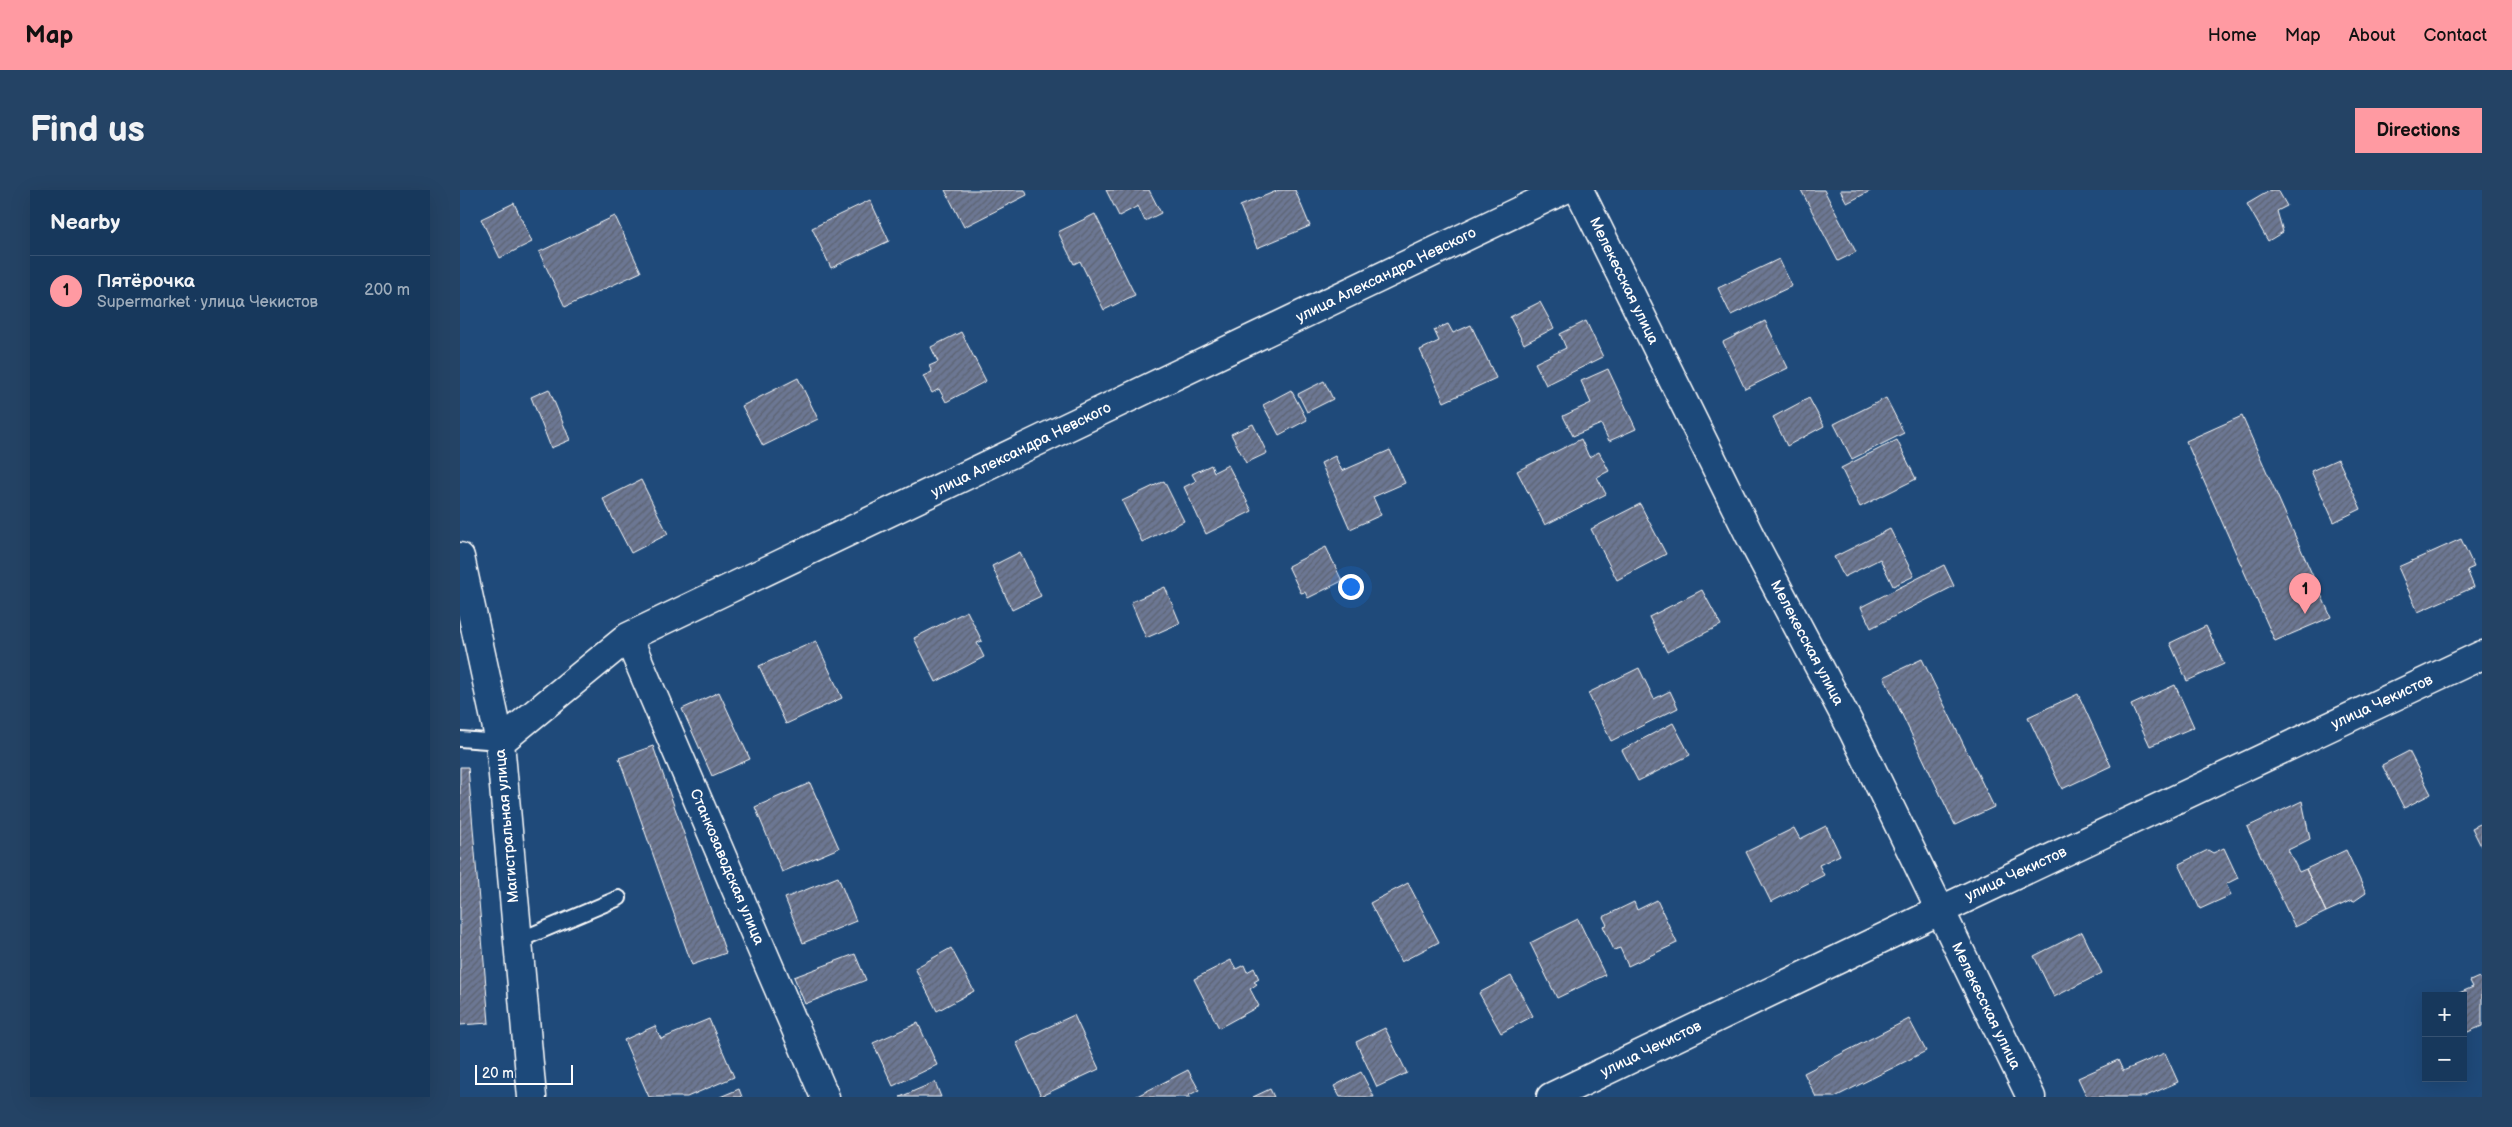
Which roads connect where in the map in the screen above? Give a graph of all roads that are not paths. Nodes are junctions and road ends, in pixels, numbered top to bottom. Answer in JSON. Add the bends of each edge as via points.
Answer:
{"nodes":[{"id":1,"x":1563,"y":190,"type":"edge"},
{"id":2,"x":1579,"y":190,"type":"edge"},
{"id":3,"x":460,"y":557,"type":"edge"},
{"id":4,"x":628,"y":637,"type":"junction"},
{"id":5,"x":2482,"y":655,"type":"edge"},
{"id":6,"x":460,"y":739,"type":"edge"},
{"id":7,"x":500,"y":742,"type":"junction"},
{"id":8,"x":619,"y":898,"type":"dead end"},
{"id":9,"x":1939,"y":910,"type":"junction"},
{"id":10,"x":518,"y":940,"type":"junction"},
{"id":11,"x":532,"y":1097,"type":"edge"},
{"id":12,"x":825,"y":1097,"type":"edge"},
{"id":13,"x":1551,"y":1097,"type":"edge"},
{"id":14,"x":2032,"y":1097,"type":"edge"}],
"edges":[{"from":1,"to":4,"type":"street","name":"улица Александра Невского"},
{"from":2,"to":9,"type":"street","name":"Мелекесская улица","via":[[1749,534],[1853,731]]},
{"from":3,"to":7,"type":"street","name":"Магистральная улица"},
{"from":4,"to":7,"type":"street","name":"улица Александра Невского"},
{"from":4,"to":12,"type":"street","name":"Станкозаводская улица"},
{"from":5,"to":9,"type":"street","name":"улица Чекистов"},
{"from":6,"to":7,"type":"lane"},
{"from":7,"to":10,"type":"street","name":"Магистральная улица"},
{"from":8,"to":10,"type":"lane"},
{"from":9,"to":13,"type":"street","name":"улица Чекистов"},
{"from":9,"to":14,"type":"street","name":"Мелекесская улица"},
{"from":10,"to":11,"type":"street","name":"Магистральная улица"}]}
